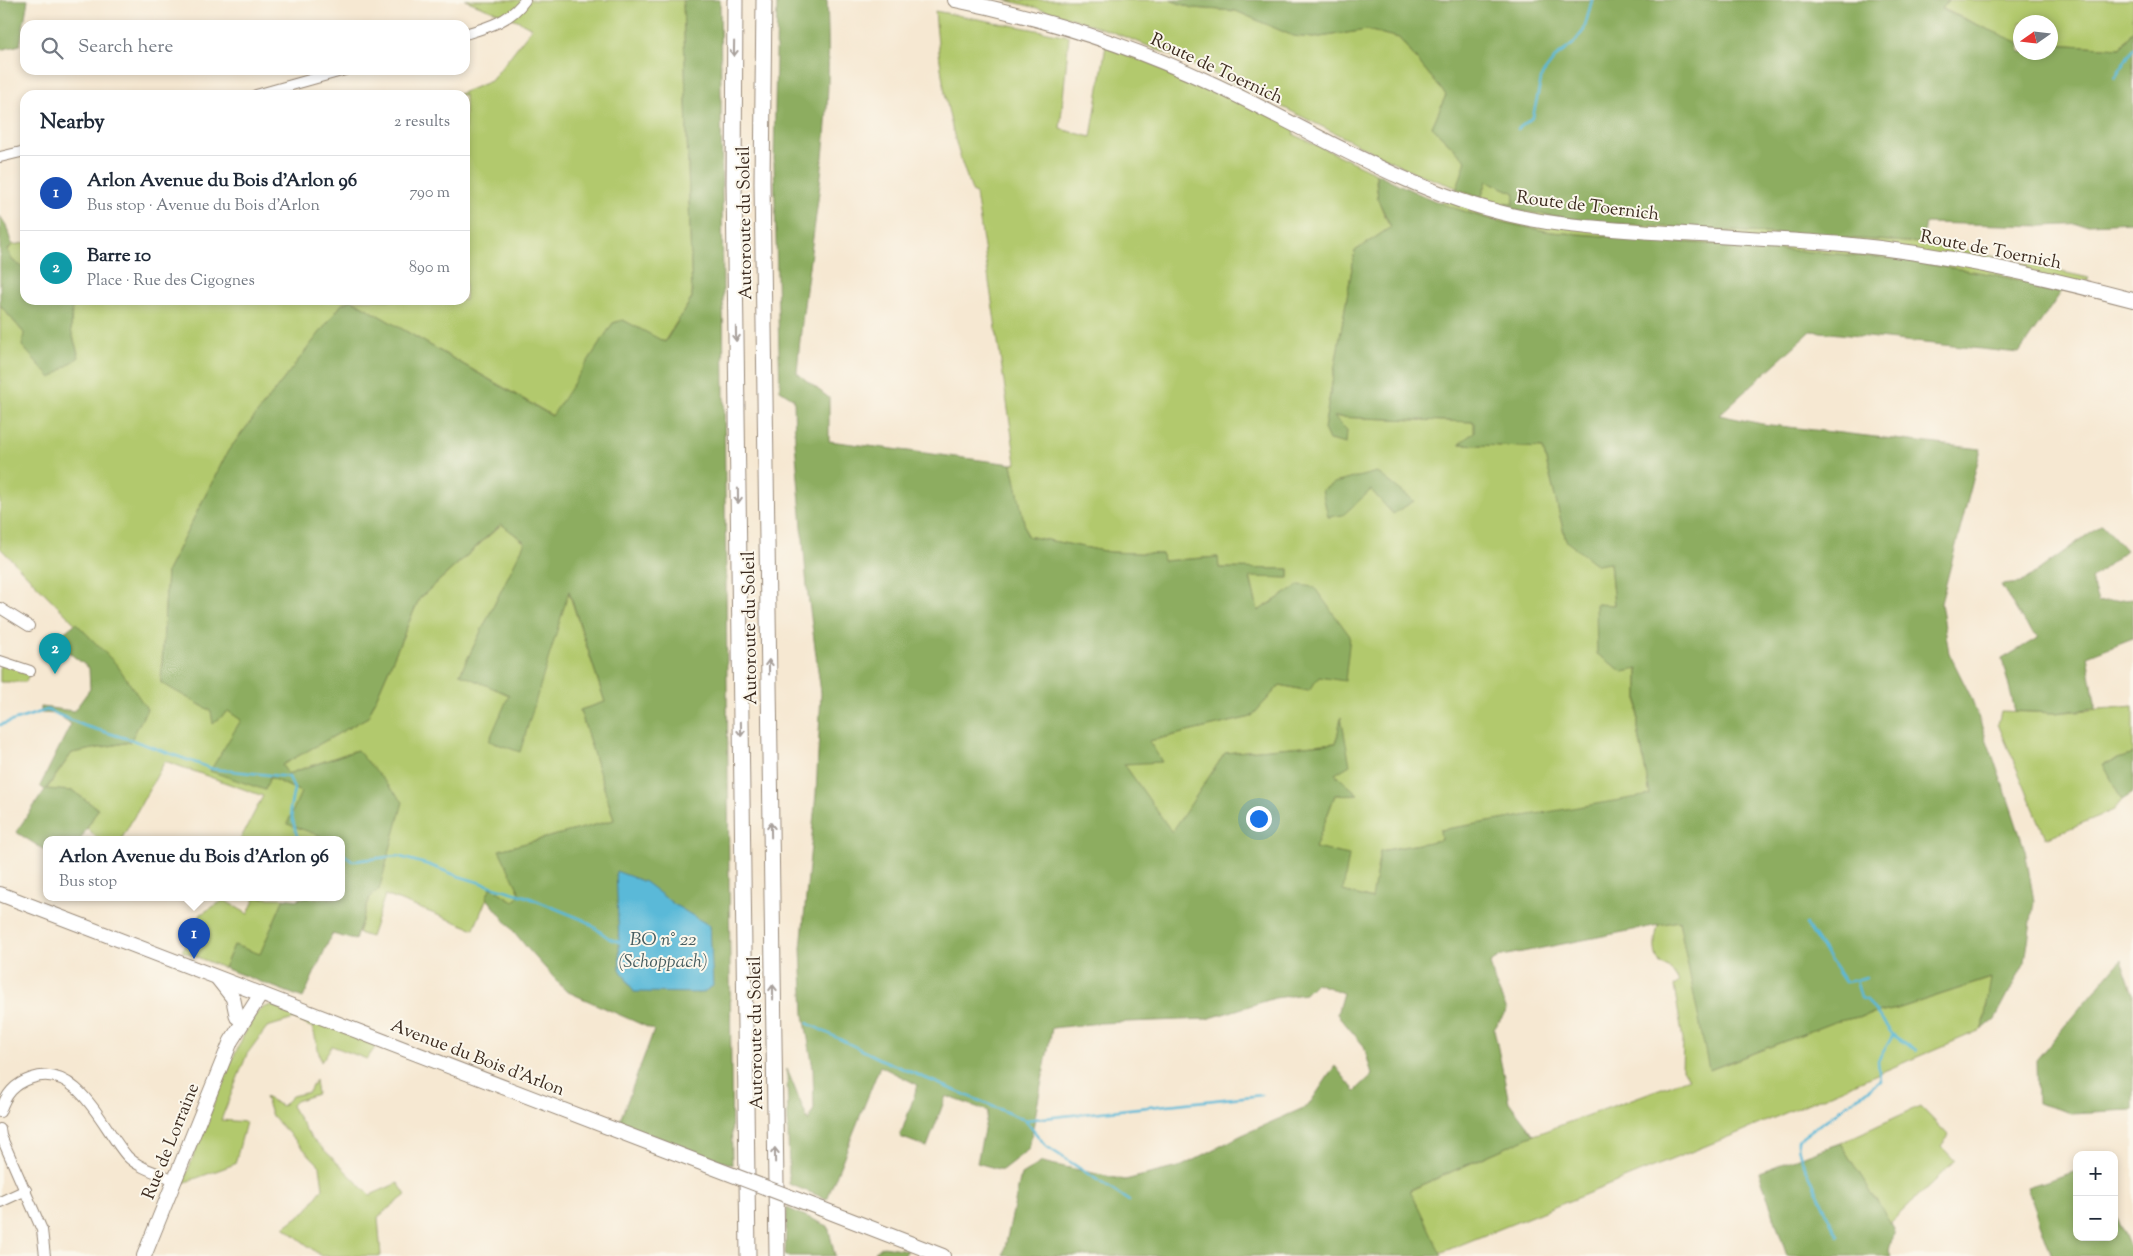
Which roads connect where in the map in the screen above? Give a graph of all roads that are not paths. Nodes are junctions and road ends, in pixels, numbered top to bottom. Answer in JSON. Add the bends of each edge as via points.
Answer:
{"nodes":[{"id":1,"x":525,"y":0,"type":"edge"},
{"id":2,"x":735,"y":0,"type":"edge"},
{"id":3,"x":764,"y":0,"type":"edge"},
{"id":4,"x":955,"y":0,"type":"edge"},
{"id":5,"x":470,"y":32,"type":"edge"},
{"id":6,"x":327,"y":75,"type":"edge"},
{"id":7,"x":274,"y":90,"type":"edge"},
{"id":8,"x":20,"y":152,"type":"edge"},
{"id":9,"x":0,"y":157,"type":"edge"},
{"id":10,"x":2133,"y":300,"type":"edge"},
{"id":11,"x":0,"y":608,"type":"edge"},
{"id":12,"x":29,"y":626,"type":"dead end"},
{"id":13,"x":0,"y":661,"type":"edge"},
{"id":14,"x":30,"y":671,"type":"dead end"},
{"id":15,"x":0,"y":894,"type":"edge"},
{"id":16,"x":216,"y":977,"type":"junction"},
{"id":17,"x":256,"y":992,"type":"junction"},
{"id":18,"x":237,"y":1018,"type":"junction"},
{"id":19,"x":231,"y":1041,"type":"junction"},
{"id":20,"x":0,"y":1112,"type":"edge"},
{"id":21,"x":0,"y":1128,"type":"edge"},
{"id":22,"x":175,"y":1180,"type":"junction"},
{"id":23,"x":26,"y":1190,"type":"junction"},
{"id":24,"x":0,"y":1202,"type":"edge"},
{"id":25,"x":45,"y":1256,"type":"edge"},
{"id":26,"x":144,"y":1256,"type":"edge"},
{"id":27,"x":748,"y":1256,"type":"edge"},
{"id":28,"x":776,"y":1256,"type":"edge"},
{"id":29,"x":943,"y":1256,"type":"edge"}],
"edges":[{"from":1,"to":5,"type":"street","via":[[506,20]]},
{"from":2,"to":27,"type":"highway","name":"Autoroute du Soleil","one_way":true,"via":[[734,182]]},
{"from":28,"to":3,"type":"highway","name":"Autoroute du Soleil","one_way":true,"via":[[762,173]]},
{"from":4,"to":10,"type":"main road","name":"Route de Toernich","via":[[1023,14],[1107,39],[1212,83],[1446,196],[1511,215],[1588,227],[1845,245],[1921,254],[2000,267]]},
{"from":6,"to":7,"type":"street"},
{"from":8,"to":9,"type":"street"},
{"from":11,"to":12,"type":"street"},
{"from":13,"to":14,"type":"street"},
{"from":15,"to":16,"type":"main road","name":"Avenue du Bois d'Arlon"},
{"from":16,"to":17,"type":"main road","name":"Avenue du Bois d'Arlon"},
{"from":16,"to":18,"type":"main road","via":[[233,998]]},
{"from":17,"to":18,"type":"main road","name":"Rue de Lorraine"},
{"from":17,"to":19,"type":"main road","name":"Rue de Lorraine"},
{"from":17,"to":29,"type":"main road","name":"Avenue du Bois d'Arlon","bridge":true},
{"from":18,"to":19,"type":"main road","name":"Rue de Lorraine"},
{"from":19,"to":22,"type":"main road","name":"Rue de Lorraine"},
{"from":20,"to":22,"type":"street","via":[[6,1096],[21,1082],[40,1075],[60,1077],[78,1088],[128,1157]]},
{"from":21,"to":23,"type":"street"},
{"from":22,"to":26,"type":"main road","name":"Rue de Lorraine"},
{"from":23,"to":24,"type":"street"},
{"from":23,"to":25,"type":"street","via":[[42,1230]]}]}
